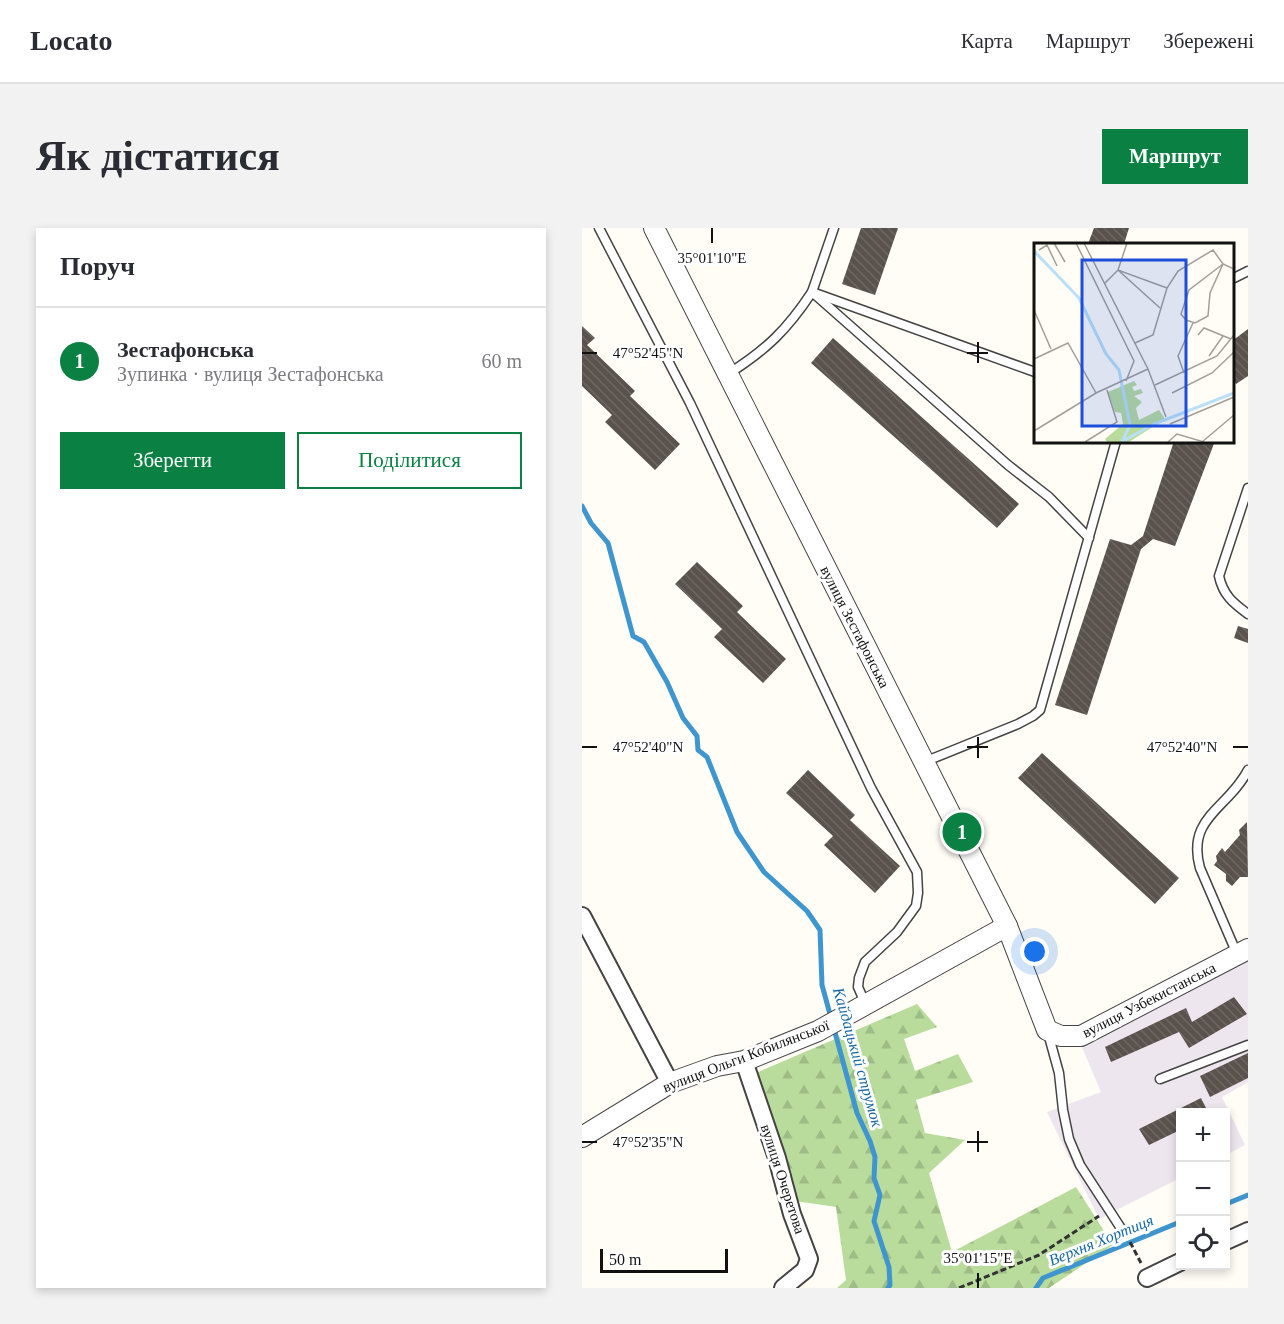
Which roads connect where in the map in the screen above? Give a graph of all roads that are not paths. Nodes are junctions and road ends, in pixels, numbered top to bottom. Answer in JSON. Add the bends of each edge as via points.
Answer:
{"nodes":[{"id":1,"x":599,"y":228,"type":"edge"},
{"id":2,"x":654,"y":228,"type":"edge"},
{"id":3,"x":834,"y":228,"type":"edge"},
{"id":4,"x":1248,"y":271,"type":"edge"},
{"id":5,"x":1233,"y":278,"type":"edge"},
{"id":6,"x":812,"y":292,"type":"junction"},
{"id":7,"x":1034,"y":372,"type":"edge"},
{"id":8,"x":728,"y":374,"type":"junction"},
{"id":9,"x":1116,"y":442,"type":"edge"},
{"id":10,"x":1248,"y":488,"type":"edge"},
{"id":11,"x":1089,"y":537,"type":"junction"},
{"id":12,"x":1248,"y":614,"type":"edge"},
{"id":13,"x":923,"y":762,"type":"junction"},
{"id":14,"x":1248,"y":770,"type":"edge"},
{"id":15,"x":582,"y":916,"type":"edge"},
{"id":16,"x":1006,"y":926,"type":"junction"},
{"id":17,"x":1243,"y":952,"type":"edge"},
{"id":18,"x":859,"y":1009,"type":"junction"},
{"id":19,"x":1047,"y":1029,"type":"junction"},
{"id":20,"x":1248,"y":1045,"type":"edge"},
{"id":21,"x":744,"y":1061,"type":"junction"},
{"id":22,"x":1160,"y":1079,"type":"dead end"},
{"id":23,"x":670,"y":1083,"type":"junction"},
{"id":24,"x":582,"y":1137,"type":"edge"},
{"id":25,"x":1248,"y":1231,"type":"edge"},
{"id":26,"x":1124,"y":1233,"type":"dead end"},
{"id":27,"x":1230,"y":1239,"type":"edge"},
{"id":28,"x":1176,"y":1264,"type":"edge"},
{"id":29,"x":1147,"y":1278,"type":"dead end"},
{"id":30,"x":783,"y":1288,"type":"edge"}],
"edges":[{"from":1,"to":18,"type":"lane","via":[[690,403],[871,788],[917,872],[916,906],[897,932],[865,962],[859,978]]},
{"from":2,"to":8,"type":"street","name":"вулиця Зестафонська"},
{"from":3,"to":6,"type":"lane"},
{"from":4,"to":5,"type":"lane"},
{"from":6,"to":7,"type":"lane"},
{"from":6,"to":8,"type":"lane","via":[[797,316],[770,345]]},
{"from":6,"to":11,"type":"lane","via":[[1049,497]]},
{"from":8,"to":13,"type":"street","name":"вулиця Зестафонська"},
{"from":9,"to":11,"type":"lane"},
{"from":10,"to":12,"type":"lane","via":[[1219,576],[1232,603]]},
{"from":11,"to":13,"type":"lane","via":[[1040,710],[1018,724]]},
{"from":13,"to":16,"type":"street","name":"вулиця Зестафонська"},
{"from":14,"to":17,"type":"lane","via":[[1200,828],[1196,841],[1200,868]]},
{"from":15,"to":23,"type":"street"},
{"from":16,"to":18,"type":"street","name":"вулиця Ольги Кобилянської"},
{"from":16,"to":19,"type":"street","name":"вулиця Зестафонська"},
{"from":17,"to":19,"type":"street","name":"вулиця Узбекистанська","via":[[1081,1036],[1061,1036]]},
{"from":18,"to":21,"type":"street","name":"вулиця Ольги Кобилянської","via":[[818,1031]]},
{"from":19,"to":26,"type":"lane","via":[[1059,1073],[1069,1139],[1080,1165]]},
{"from":20,"to":22,"type":"lane"},
{"from":21,"to":23,"type":"street","name":"вулиця Ольги Кобилянської"},
{"from":21,"to":30,"type":"street","name":"вулиця Очеретова","via":[[810,1259],[806,1270]]},
{"from":23,"to":24,"type":"street","name":"вулиця Ольги Кобилянської"},
{"from":25,"to":27,"type":"street"},
{"from":28,"to":29,"type":"street"}]}
